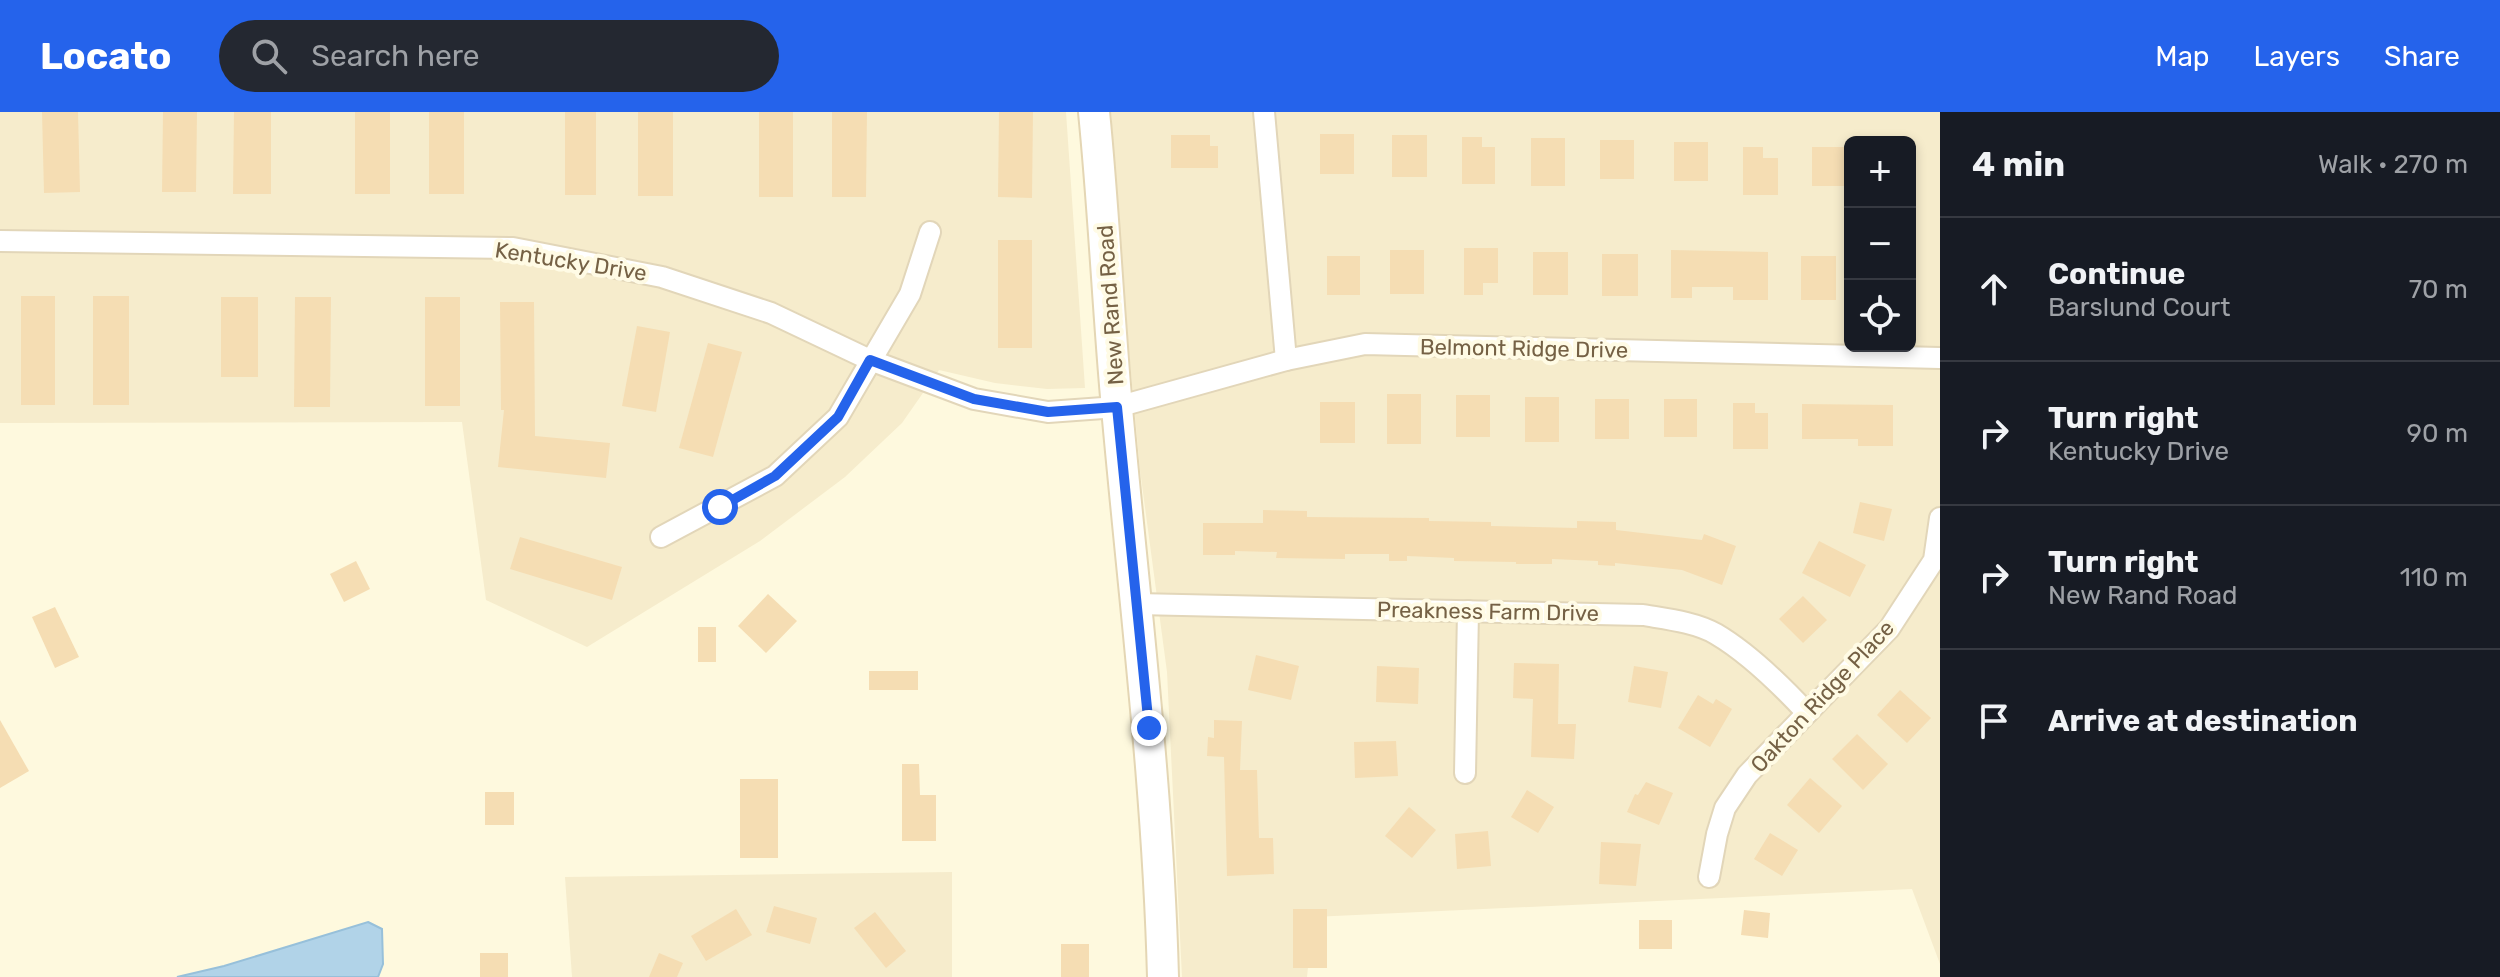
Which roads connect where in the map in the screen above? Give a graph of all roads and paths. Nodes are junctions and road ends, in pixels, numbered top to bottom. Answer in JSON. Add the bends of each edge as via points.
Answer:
{"nodes":[{"id":1,"x":1094,"y":112,"type":"edge"},
{"id":2,"x":1264,"y":112,"type":"edge"},
{"id":3,"x":930,"y":232,"type":"dead end"},
{"id":4,"x":0,"y":241,"type":"edge"},
{"id":5,"x":1940,"y":358,"type":"edge"},
{"id":6,"x":870,"y":360,"type":"junction"},
{"id":7,"x":1286,"y":360,"type":"junction"},
{"id":8,"x":1117,"y":407,"type":"junction"},
{"id":9,"x":1940,"y":518,"type":"edge"},
{"id":10,"x":661,"y":537,"type":"dead end"},
{"id":11,"x":1937,"y":561,"type":"edge"},
{"id":12,"x":1137,"y":604,"type":"junction"},
{"id":13,"x":1468,"y":611,"type":"junction"},
{"id":14,"x":1807,"y":713,"type":"junction"},
{"id":15,"x":1465,"y":773,"type":"dead end"},
{"id":16,"x":1709,"y":877,"type":"dead end"},
{"id":17,"x":1163,"y":977,"type":"edge"}],
"edges":[{"from":1,"to":8,"type":"street","name":"New Rand Road"},
{"from":2,"to":7,"type":"street"},
{"from":3,"to":6,"type":"street","via":[[910,294]]},
{"from":4,"to":6,"type":"street","name":"Kentucky Drive","via":[[513,248],[662,277],[771,313]]},
{"from":5,"to":7,"type":"street","name":"Belmont Ridge Drive","via":[[1365,344]]},
{"from":6,"to":8,"type":"street","name":"Kentucky Drive","via":[[974,399],[1048,412]]},
{"from":6,"to":10,"type":"street","via":[[838,417],[775,476]]},
{"from":7,"to":8,"type":"street","name":"Belmont Ridge Drive"},
{"from":8,"to":12,"type":"street","name":"New Rand Road"},
{"from":9,"to":11,"type":"street","name":"Oakton Ridge Place"},
{"from":11,"to":14,"type":"street","name":"Oakton Ridge Place","via":[[1889,629]]},
{"from":12,"to":13,"type":"street","name":"Preakness Farm Drive"},
{"from":12,"to":17,"type":"street","name":"New Rand Road"},
{"from":13,"to":14,"type":"street","name":"Preakness Farm Drive","via":[[1643,615],[1683,623],[1715,634]]},
{"from":13,"to":15,"type":"street"},
{"from":14,"to":16,"type":"street","name":"Oakton Ridge Place","via":[[1747,775],[1725,808]]}]}
